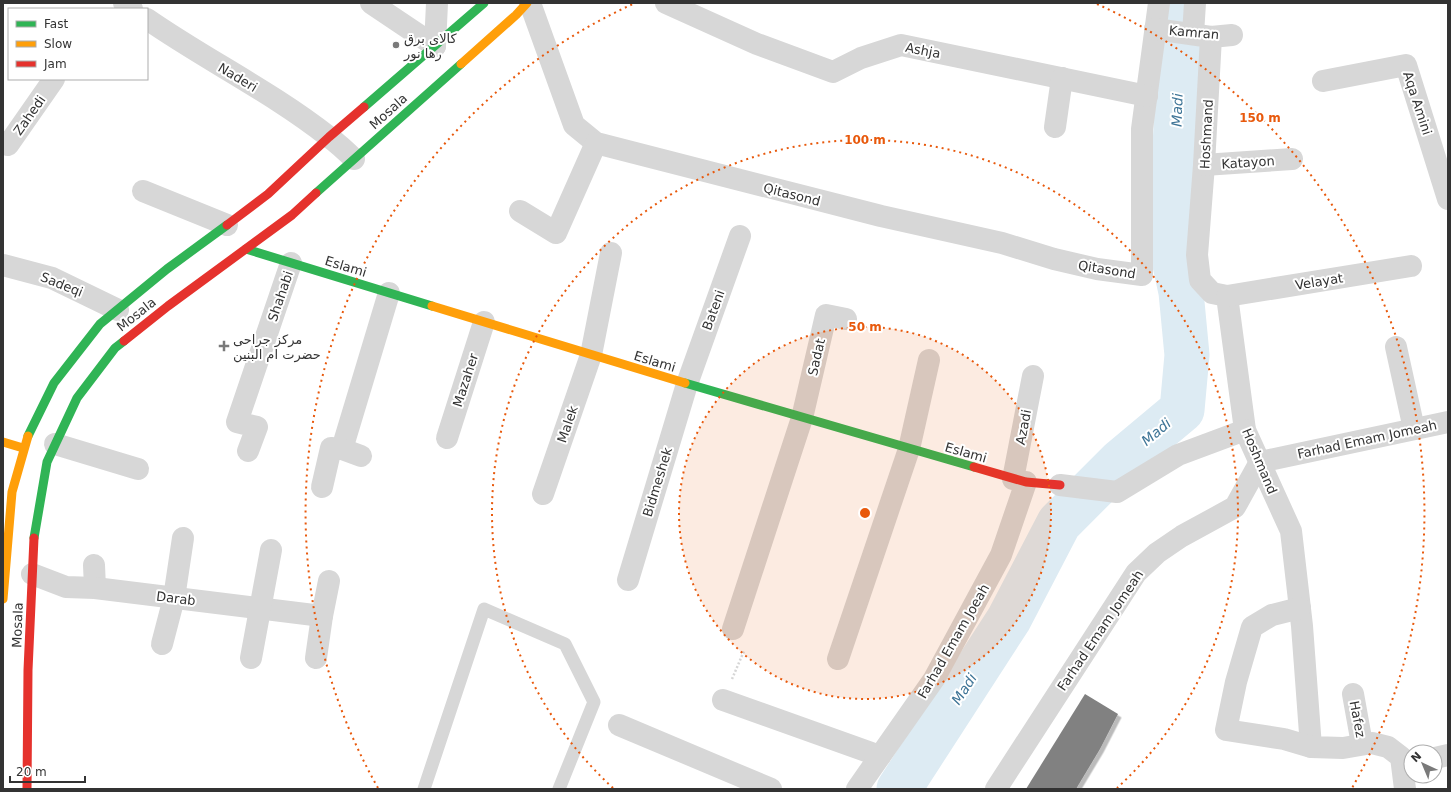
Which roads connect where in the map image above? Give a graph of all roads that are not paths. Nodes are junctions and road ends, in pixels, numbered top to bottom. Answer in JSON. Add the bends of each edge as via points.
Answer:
{"nodes":[{"id":1,"x":371,"y":3,"type":"edge"},
{"id":2,"x":436,"y":3,"type":"edge"},
{"id":3,"x":484,"y":3,"type":"edge"},
{"id":4,"x":527,"y":3,"type":"edge"},
{"id":5,"x":530,"y":3,"type":"edge"},
{"id":6,"x":666,"y":3,"type":"edge"},
{"id":7,"x":1159,"y":3,"type":"edge"},
{"id":8,"x":1196,"y":3,"type":"edge"},
{"id":9,"x":148,"y":20,"type":"edge"},
{"id":10,"x":1155,"y":29,"type":"junction"},
{"id":11,"x":1232,"y":34,"type":"dead end"},
{"id":12,"x":1202,"y":35,"type":"junction"},
{"id":13,"x":435,"y":46,"type":"junction"},
{"id":14,"x":1062,"y":78,"type":"junction"},
{"id":15,"x":53,"y":80,"type":"edge"},
{"id":16,"x":1323,"y":81,"type":"dead end"},
{"id":17,"x":1147,"y":96,"type":"junction"},
{"id":18,"x":1055,"y":127,"type":"dead end"},
{"id":19,"x":329,"y":137,"type":"junction"},
{"id":20,"x":3,"y":142,"type":"edge"},
{"id":21,"x":596,"y":143,"type":"junction"},
{"id":22,"x":354,"y":159,"type":"junction"},
{"id":23,"x":1292,"y":159,"type":"dead end"},
{"id":24,"x":1204,"y":165,"type":"junction"},
{"id":25,"x":142,"y":191,"type":"dead end"},
{"id":26,"x":1448,"y":199,"type":"edge"},
{"id":27,"x":520,"y":211,"type":"dead end"},
{"id":28,"x":227,"y":225,"type":"junction"},
{"id":29,"x":740,"y":236,"type":"dead end"},
{"id":30,"x":246,"y":249,"type":"junction"},
{"id":31,"x":611,"y":253,"type":"dead end"},
{"id":32,"x":291,"y":263,"type":"junction"},
{"id":33,"x":3,"y":265,"type":"edge"},
{"id":34,"x":1411,"y":266,"type":"dead end"},
{"id":35,"x":389,"y":293,"type":"junction"},
{"id":36,"x":1226,"y":296,"type":"junction"},
{"id":37,"x":118,"y":310,"type":"junction"},
{"id":38,"x":846,"y":319,"type":"dead end"},
{"id":39,"x":484,"y":322,"type":"junction"},
{"id":40,"x":1396,"y":348,"type":"dead end"},
{"id":41,"x":591,"y":355,"type":"junction"},
{"id":42,"x":929,"y":360,"type":"dead end"},
{"id":43,"x":1033,"y":376,"type":"dead end"},
{"id":44,"x":687,"y":384,"type":"junction"},
{"id":45,"x":802,"y":418,"type":"junction"},
{"id":46,"x":1448,"y":422,"type":"edge"},
{"id":47,"x":1414,"y":429,"type":"junction"},
{"id":48,"x":1245,"y":430,"type":"junction"},
{"id":49,"x":447,"y":438,"type":"dead end"},
{"id":50,"x":3,"y":442,"type":"edge"},
{"id":51,"x":55,"y":444,"type":"junction"},
{"id":52,"x":23,"y":448,"type":"junction"},
{"id":53,"x":909,"y":449,"type":"junction"},
{"id":54,"x":248,"y":451,"type":"dead end"},
{"id":55,"x":1260,"y":462,"type":"junction"},
{"id":56,"x":138,"y":469,"type":"dead end"},
{"id":57,"x":1020,"y":481,"type":"junction"},
{"id":58,"x":1060,"y":485,"type":"joint"},
{"id":59,"x":322,"y":487,"type":"dead end"},
{"id":60,"x":543,"y":494,"type":"dead end"},
{"id":61,"x":6,"y":530,"type":"edge"},
{"id":62,"x":183,"y":538,"type":"dead end"},
{"id":63,"x":271,"y":550,"type":"dead end"},
{"id":64,"x":94,"y":565,"type":"dead end"},
{"id":65,"x":32,"y":574,"type":"junction"},
{"id":66,"x":628,"y":580,"type":"dead end"},
{"id":67,"x":329,"y":581,"type":"dead end"},
{"id":68,"x":95,"y":588,"type":"junction"},
{"id":69,"x":174,"y":598,"type":"junction"},
{"id":70,"x":3,"y":599,"type":"edge"},
{"id":71,"x":261,"y":608,"type":"junction"},
{"id":72,"x":1300,"y":608,"type":"junction"},
{"id":73,"x":322,"y":616,"type":"junction"},
{"id":74,"x":733,"y":629,"type":"road end"},
{"id":75,"x":162,"y":644,"type":"dead end"},
{"id":76,"x":251,"y":658,"type":"dead end"},
{"id":77,"x":316,"y":658,"type":"dead end"},
{"id":78,"x":838,"y":659,"type":"dead end"},
{"id":79,"x":1353,"y":694,"type":"dead end"},
{"id":80,"x":723,"y":700,"type":"road end"},
{"id":81,"x":619,"y":725,"type":"dead end"},
{"id":82,"x":1362,"y":744,"type":"junction"},
{"id":83,"x":1311,"y":747,"type":"junction"},
{"id":84,"x":880,"y":756,"type":"junction"},
{"id":85,"x":1403,"y":757,"type":"edge"},
{"id":86,"x":28,"y":789,"type":"edge"},
{"id":87,"x":424,"y":789,"type":"edge"},
{"id":88,"x":559,"y":789,"type":"edge"},
{"id":89,"x":771,"y":789,"type":"edge"},
{"id":90,"x":857,"y":789,"type":"edge"},
{"id":91,"x":996,"y":789,"type":"edge"}],
"edges":[{"from":1,"to":13,"type":"street"},
{"from":2,"to":13,"type":"street"},
{"from":3,"to":13,"type":"main road","name":"Mosala"},
{"from":4,"to":22,"type":"main road","name":"Mosala"},
{"from":5,"to":21,"type":"street","name":"Qitasond","via":[[574,125]]},
{"from":6,"to":14,"type":"street","name":"Ashja","via":[[758,44],[833,72],[860,58],[901,45]]},
{"from":7,"to":10,"type":"street"},
{"from":8,"to":12,"type":"street","name":"Hoshmand"},
{"from":9,"to":19,"type":"street","name":"Naderi","via":[[284,105]]},
{"from":10,"to":12,"type":"street","name":"Kamran"},
{"from":10,"to":17,"type":"street"},
{"from":11,"to":12,"type":"street","name":"Kamran"},
{"from":12,"to":24,"type":"street","name":"Hoshmand"},
{"from":13,"to":19,"type":"main road","name":"Mosala"},
{"from":14,"to":17,"type":"street","name":"Ashja"},
{"from":14,"to":18,"type":"street"},
{"from":15,"to":20,"type":"street","name":"Zahedi","via":[[8,145]]},
{"from":16,"to":26,"type":"street","name":"Aqa Amini","via":[[1406,65]]},
{"from":17,"to":21,"type":"street","name":"Qitasond","via":[[1142,129],[1142,275],[1061,261],[1002,243],[881,216]]},
{"from":19,"to":22,"type":"street","name":"Naderi"},
{"from":19,"to":28,"type":"main road","name":"Mosala","via":[[268,194]]},
{"from":21,"to":27,"type":"street","via":[[556,233]]},
{"from":22,"to":30,"type":"main road","name":"Mosala","via":[[292,215]]},
{"from":23,"to":24,"type":"street","name":"Katayon"},
{"from":24,"to":36,"type":"street","name":"Hoshmand","via":[[1197,255],[1200,280],[1212,293]]},
{"from":25,"to":28,"type":"street"},
{"from":28,"to":37,"type":"main road","name":"Mosala"},
{"from":29,"to":44,"type":"street","name":"Bateni"},
{"from":30,"to":32,"type":"main road","name":"Eslami"},
{"from":30,"to":51,"type":"main road","name":"Mosala","via":[[115,348],[76,398]]},
{"from":31,"to":41,"type":"street","name":"Malek"},
{"from":32,"to":35,"type":"main road","name":"Eslami"},
{"from":32,"to":54,"type":"street","name":"Shahabi","via":[[237,422],[256,427]]},
{"from":33,"to":37,"type":"street","name":"Sadeqi","via":[[52,278]]},
{"from":34,"to":36,"type":"street","name":"Velayat"},
{"from":35,"to":39,"type":"main road","name":"Eslami"},
{"from":35,"to":59,"type":"street","via":[[351,453],[331,448]]},
{"from":36,"to":48,"type":"street","name":"Hoshmand"},
{"from":37,"to":52,"type":"main road","name":"Mosala","via":[[100,324],[54,383]]},
{"from":38,"to":45,"type":"street","name":"Sadat","via":[[826,315]]},
{"from":39,"to":41,"type":"main road","name":"Eslami"},
{"from":39,"to":49,"type":"street","name":"Mazaher"},
{"from":40,"to":47,"type":"street"},
{"from":41,"to":44,"type":"main road","name":"Eslami"},
{"from":41,"to":60,"type":"street","name":"Malek"},
{"from":42,"to":53,"type":"street"},
{"from":43,"to":57,"type":"street","name":"Azadi"},
{"from":44,"to":45,"type":"main road","name":"Eslami"},
{"from":44,"to":66,"type":"street","name":"Bidmeshek"},
{"from":45,"to":53,"type":"main road","name":"Eslami"},
{"from":45,"to":74,"type":"street"},
{"from":46,"to":47,"type":"street","name":"Farhad Emam Jomeah"},
{"from":47,"to":55,"type":"street","name":"Farhad Emam Jomeah"},
{"from":48,"to":55,"type":"street","name":"Hoshmand"},
{"from":48,"to":58,"type":"street","via":[[1178,455],[1117,492]]},
{"from":50,"to":52,"type":"main road"},
{"from":51,"to":56,"type":"street"},
{"from":51,"to":65,"type":"main road","name":"Mosala","via":[[46,462],[33,542]]},
{"from":52,"to":61,"type":"main road","name":"Mosala"},
{"from":53,"to":57,"type":"main road","name":"Eslami"},
{"from":53,"to":78,"type":"street"},
{"from":55,"to":72,"type":"street","name":"Hoshmand","via":[[1291,531]]},
{"from":55,"to":91,"type":"street","name":"Farhad Emam Jomeah","via":[[1235,507],[1182,536],[1157,553],[1136,573]]},
{"from":57,"to":58,"type":"main road","name":"Eslami"},
{"from":57,"to":84,"type":"street","name":"Farhad Emam Joeah","via":[[1001,555],[934,679]]},
{"from":61,"to":70,"type":"main road","name":"Mosala"},
{"from":62,"to":69,"type":"street"},
{"from":63,"to":71,"type":"street"},
{"from":64,"to":68,"type":"street"},
{"from":65,"to":68,"type":"street","name":"Darab","via":[[66,587]]},
{"from":65,"to":86,"type":"main road","name":"Mosala","via":[[28,670]]},
{"from":67,"to":73,"type":"street"},
{"from":68,"to":69,"type":"street","name":"Darab"},
{"from":69,"to":71,"type":"street","name":"Darab"},
{"from":69,"to":75,"type":"street"},
{"from":71,"to":73,"type":"street","name":"Darab"},
{"from":71,"to":76,"type":"street"},
{"from":72,"to":83,"type":"street","name":"Hoshmand"},
{"from":72,"to":83,"type":"street","via":[[1272,615],[1252,627],[1236,682],[1226,730],[1284,739]]},
{"from":73,"to":77,"type":"street"},
{"from":79,"to":82,"type":"street","name":"Hafez"},
{"from":80,"to":84,"type":"street"},
{"from":81,"to":89,"type":"street"},
{"from":82,"to":83,"type":"street","via":[[1343,748]]},
{"from":82,"to":85,"type":"street","via":[[1372,743],[1388,747]]},
{"from":84,"to":90,"type":"street","name":"Farhad Emam Joeah"},
{"from":87,"to":88,"type":"lane","via":[[484,609],[565,644],[594,702]]}]}
